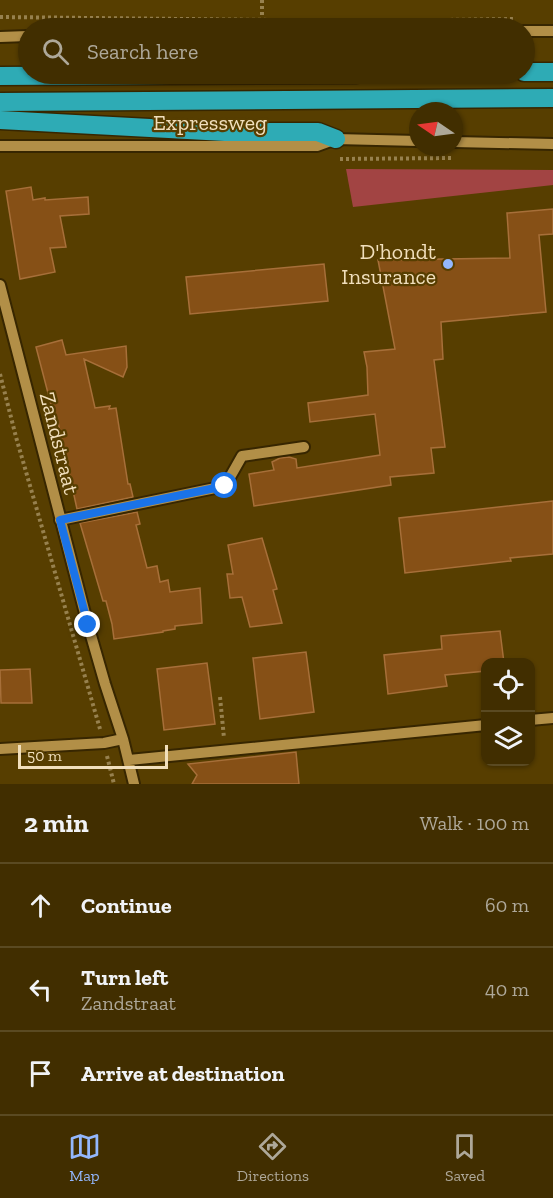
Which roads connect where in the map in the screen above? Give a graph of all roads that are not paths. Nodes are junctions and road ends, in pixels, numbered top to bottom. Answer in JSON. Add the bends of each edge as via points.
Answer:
{"nodes":[{"id":1,"x":535,"y":31,"type":"edge"},
{"id":2,"x":553,"y":31,"type":"edge"},
{"id":3,"x":18,"y":36,"type":"edge"},
{"id":4,"x":0,"y":37,"type":"edge"},
{"id":5,"x":535,"y":72,"type":"edge"},
{"id":6,"x":553,"y":72,"type":"edge"},
{"id":7,"x":0,"y":76,"type":"edge"},
{"id":8,"x":18,"y":76,"type":"edge"},
{"id":9,"x":553,"y":98,"type":"edge"},
{"id":10,"x":0,"y":102,"type":"edge"},
{"id":11,"x":0,"y":120,"type":"edge"},
{"id":12,"x":336,"y":139,"type":"junction"},
{"id":13,"x":409,"y":141,"type":"edge"},
{"id":14,"x":463,"y":142,"type":"edge"},
{"id":15,"x":553,"y":144,"type":"edge"},
{"id":16,"x":0,"y":146,"type":"edge"},
{"id":17,"x":0,"y":285,"type":"edge"},
{"id":18,"x":304,"y":447,"type":"dead end"},
{"id":19,"x":60,"y":520,"type":"junction"},
{"id":20,"x":553,"y":718,"type":"edge"},
{"id":21,"x":535,"y":720,"type":"edge"},
{"id":22,"x":481,"y":725,"type":"edge"},
{"id":23,"x":123,"y":739,"type":"junction"},
{"id":24,"x":0,"y":749,"type":"edge"},
{"id":25,"x":129,"y":760,"type":"junction"},
{"id":26,"x":134,"y":784,"type":"edge"}],
"edges":[{"from":1,"to":2,"type":"street"},
{"from":3,"to":4,"type":"street"},
{"from":5,"to":6,"type":"highway"},
{"from":7,"to":8,"type":"highway"},
{"from":9,"to":10,"type":"highway","name":"Expressweg"},
{"from":11,"to":12,"type":"highway","via":[[225,132],[318,132]]},
{"from":12,"to":13,"type":"street","name":"Expressweg"},
{"from":12,"to":16,"type":"street","name":"Expressweg","via":[[317,146]]},
{"from":14,"to":15,"type":"street"},
{"from":17,"to":19,"type":"street","name":"Zandstraat"},
{"from":18,"to":19,"type":"street","via":[[243,456],[225,486]]},
{"from":19,"to":23,"type":"street","name":"Zandstraat"},
{"from":20,"to":21,"type":"street"},
{"from":22,"to":25,"type":"street"},
{"from":23,"to":24,"type":"street"},
{"from":23,"to":25,"type":"street","name":"Zandstraat"},
{"from":25,"to":26,"type":"street","name":"Zandstraat"}]}
